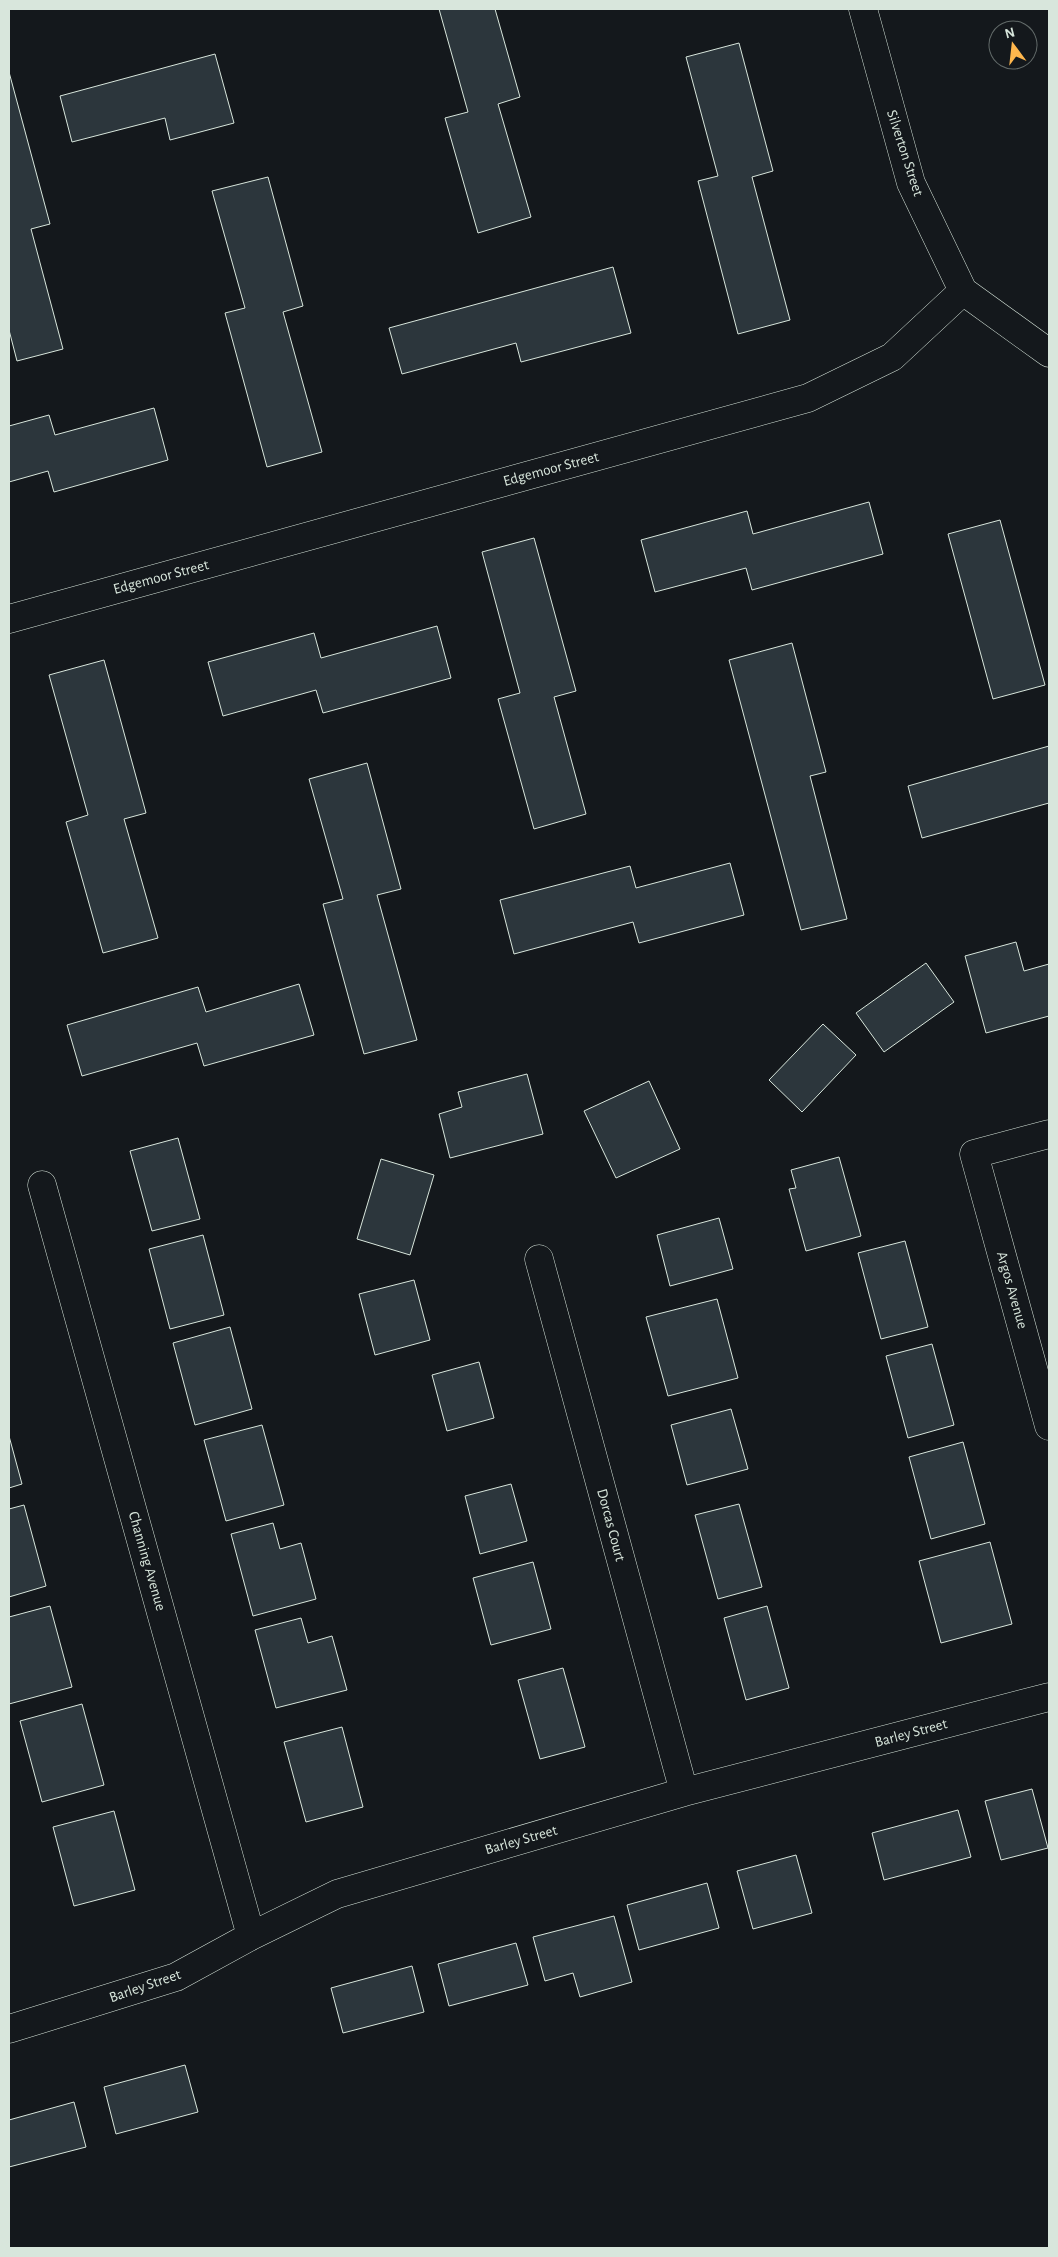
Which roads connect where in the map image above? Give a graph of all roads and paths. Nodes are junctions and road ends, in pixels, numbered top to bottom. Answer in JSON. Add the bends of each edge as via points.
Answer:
{"nodes":[{"id":1,"x":862,"y":9,"type":"edge"},
{"id":2,"x":964,"y":291,"type":"junction"},
{"id":3,"x":1049,"y":352,"type":"edge"},
{"id":4,"x":9,"y":619,"type":"edge"},
{"id":5,"x":1049,"y":1134,"type":"edge"},
{"id":6,"x":42,"y":1186,"type":"dead end"},
{"id":7,"x":538,"y":1259,"type":"dead end"},
{"id":8,"x":1049,"y":1426,"type":"edge"},
{"id":9,"x":1049,"y":1697,"type":"edge"},
{"id":10,"x":684,"y":1792,"type":"junction"},
{"id":11,"x":251,"y":1936,"type":"junction"},
{"id":12,"x":9,"y":2029,"type":"edge"}],
"edges":[{"from":1,"to":2,"type":"street","name":"Silverton Street","via":[[911,183]]},
{"from":2,"to":3,"type":"street"},
{"from":2,"to":4,"type":"street","name":"Edgemoor Street","via":[[892,357],[808,398]]},
{"from":5,"to":8,"type":"street","name":"Argos Avenue","via":[[974,1154]]},
{"from":6,"to":11,"type":"street","name":"Channing Avenue"},
{"from":7,"to":10,"type":"street","name":"Dorcas Court"},
{"from":9,"to":10,"type":"street","name":"Barley Street"},
{"from":10,"to":11,"type":"street","name":"Barley Street","via":[[337,1894]]},
{"from":11,"to":12,"type":"street","name":"Barley Street","via":[[176,1977]]}]}
